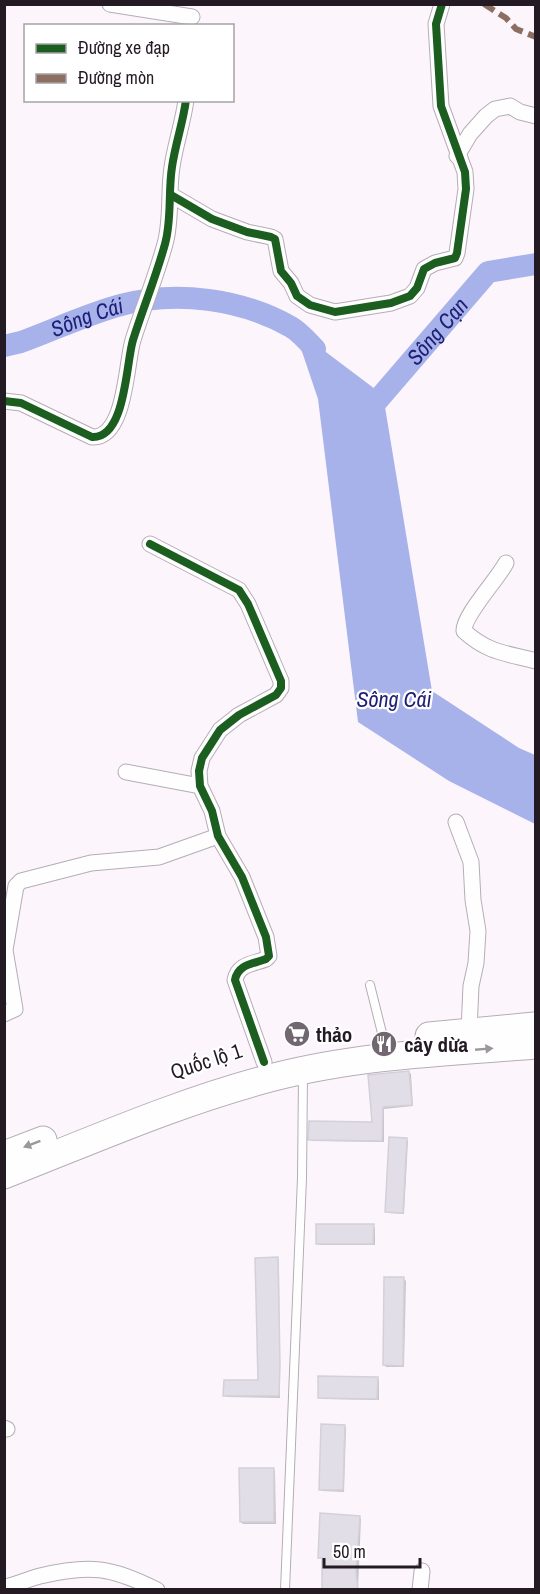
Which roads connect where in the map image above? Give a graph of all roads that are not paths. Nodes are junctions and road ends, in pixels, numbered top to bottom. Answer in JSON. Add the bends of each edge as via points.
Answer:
{"nodes":[{"id":1,"x":110,"y":4,"type":"edge"},
{"id":2,"x":442,"y":4,"type":"edge"},
{"id":3,"x":193,"y":16,"type":"edge"},
{"id":4,"x":186,"y":102,"type":"edge"},
{"id":5,"x":536,"y":116,"type":"edge"},
{"id":6,"x":457,"y":156,"type":"junction"},
{"id":7,"x":171,"y":195,"type":"junction"},
{"id":8,"x":4,"y":401,"type":"edge"},
{"id":9,"x":150,"y":544,"type":"dead end"},
{"id":10,"x":506,"y":563,"type":"dead end"},
{"id":11,"x":536,"y":661,"type":"edge"},
{"id":12,"x":126,"y":772,"type":"dead end"},
{"id":13,"x":200,"y":786,"type":"junction"},
{"id":14,"x":456,"y":822,"type":"dead end"},
{"id":15,"x":218,"y":836,"type":"junction"},
{"id":16,"x":5,"y":950,"type":"edge"},
{"id":17,"x":370,"y":985,"type":"dead end"},
{"id":18,"x":4,"y":1014,"type":"edge"},
{"id":19,"x":536,"y":1026,"type":"edge"},
{"id":20,"x":469,"y":1032,"type":"junction"},
{"id":21,"x":384,"y":1041,"type":"junction"},
{"id":22,"x":536,"y":1045,"type":"edge"},
{"id":23,"x":264,"y":1062,"type":"junction"},
{"id":24,"x":303,"y":1071,"type":"junction"},
{"id":25,"x":4,"y":1155,"type":"edge"},
{"id":26,"x":4,"y":1175,"type":"edge"},
{"id":27,"x":422,"y":1571,"type":"dead end"},
{"id":28,"x":4,"y":1587,"type":"edge"},
{"id":29,"x":157,"y":1590,"type":"edge"},
{"id":30,"x":285,"y":1590,"type":"edge"},
{"id":31,"x":420,"y":1590,"type":"edge"}],
"edges":[{"from":1,"to":3,"type":"street"},
{"from":2,"to":6,"type":"street","via":[[436,24],[441,106]]},
{"from":4,"to":7,"type":"street","via":[[172,168]]},
{"from":5,"to":6,"type":"street","via":[[510,106],[495,109],[470,134]]},
{"from":6,"to":7,"type":"street","via":[[465,172],[466,189],[455,258],[424,269],[410,296],[335,312],[310,305],[297,296],[281,271],[275,239],[212,219]]},
{"from":7,"to":8,"type":"street","via":[[166,242],[132,342],[119,410],[107,431],[101,436],[85,436],[21,403]]},
{"from":9,"to":13,"type":"street","via":[[239,591],[281,681],[276,695],[220,730],[202,758]]},
{"from":10,"to":11,"type":"street","via":[[477,602],[464,631],[499,653]]},
{"from":12,"to":13,"type":"street"},
{"from":13,"to":15,"type":"street"},
{"from":14,"to":20,"type":"street","via":[[471,862],[478,931]]},
{"from":15,"to":16,"type":"street","via":[[159,857],[91,863],[21,881],[16,886]]},
{"from":15,"to":23,"type":"street","via":[[242,877],[268,948],[266,959],[240,968],[235,980]]},
{"from":16,"to":18,"type":"street","via":[[15,1006],[13,1012]]},
{"from":17,"to":21,"type":"lane"},
{"from":19,"to":20,"type":"highway","name":"Quốc lộ 1"},
{"from":20,"to":21,"type":"highway","name":"Quốc lộ 1"},
{"from":21,"to":23,"type":"highway","name":"Quốc lộ 1"},
{"from":24,"to":22,"type":"highway","name":"Quốc lộ 1","one_way":true,"via":[[407,1055]]},
{"from":23,"to":25,"type":"highway","name":"Quốc lộ 1","one_way":true,"via":[[170,1091]]},
{"from":24,"to":26,"type":"highway","name":"Quốc lộ 1","via":[[207,1097]]},
{"from":24,"to":30,"type":"lane"},
{"from":27,"to":31,"type":"street"},
{"from":28,"to":29,"type":"street","via":[[85,1568],[106,1570]]}]}
